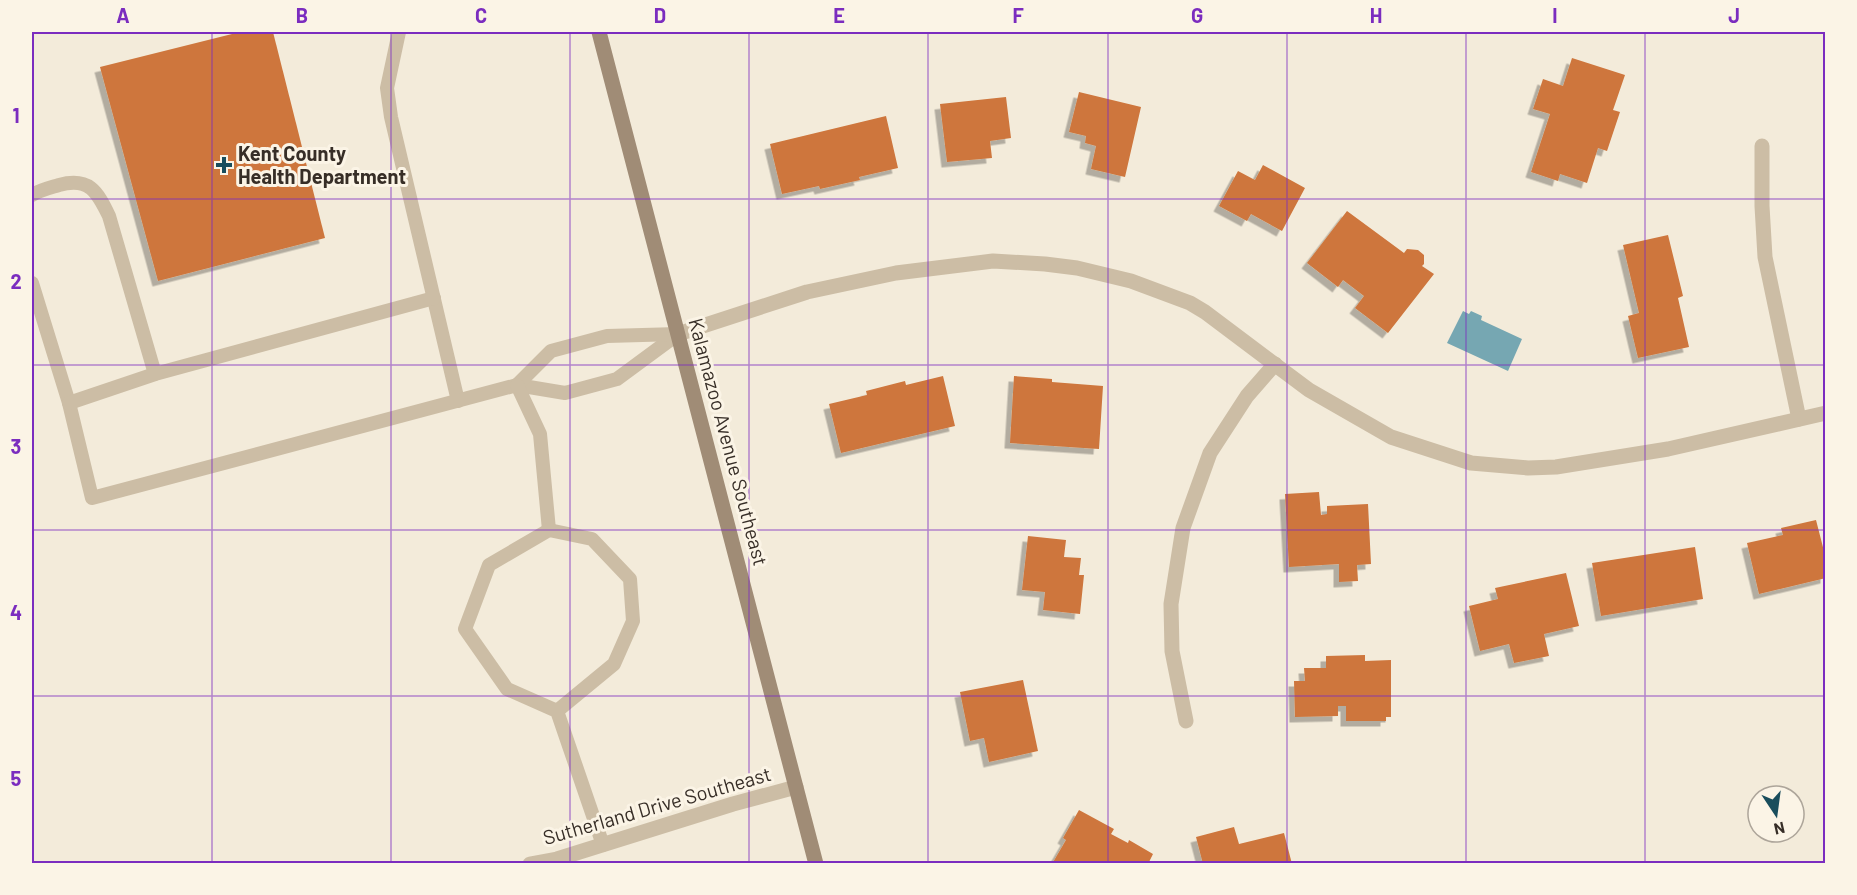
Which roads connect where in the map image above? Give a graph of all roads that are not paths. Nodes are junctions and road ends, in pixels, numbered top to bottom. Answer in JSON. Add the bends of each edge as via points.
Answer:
{"nodes":[{"id":1,"x":399,"y":32,"type":"edge"},
{"id":2,"x":599,"y":32,"type":"edge"},
{"id":3,"x":1762,"y":146,"type":"dead end"},
{"id":4,"x":32,"y":195,"type":"edge"},
{"id":5,"x":32,"y":283,"type":"edge"},
{"id":6,"x":434,"y":298,"type":"junction"},
{"id":7,"x":678,"y":334,"type":"junction"},
{"id":8,"x":1275,"y":364,"type":"junction"},
{"id":9,"x":154,"y":374,"type":"junction"},
{"id":10,"x":517,"y":385,"type":"junction"},
{"id":11,"x":458,"y":401,"type":"junction"},
{"id":12,"x":69,"y":403,"type":"junction"},
{"id":13,"x":1826,"y":413,"type":"edge"},
{"id":14,"x":1799,"y":419,"type":"junction"},
{"id":15,"x":549,"y":530,"type":"junction"},
{"id":16,"x":557,"y":711,"type":"junction"},
{"id":17,"x":1186,"y":721,"type":"dead end"},
{"id":18,"x":796,"y":787,"type":"junction"},
{"id":19,"x":603,"y":844,"type":"junction"},
{"id":20,"x":530,"y":864,"type":"edge"},
{"id":21,"x":816,"y":864,"type":"edge"}],
"edges":[{"from":1,"to":6,"type":"lane","via":[[387,88]]},
{"from":2,"to":7,"type":"main road","name":"Kalamazoo Avenue Southeast"},
{"from":3,"to":14,"type":"street","via":[[1765,257]]},
{"from":4,"to":9,"type":"lane","via":[[74,181],[99,195],[109,216]]},
{"from":5,"to":12,"type":"lane"},
{"from":6,"to":9,"type":"lane"},
{"from":6,"to":11,"type":"lane"},
{"from":7,"to":8,"type":"street","via":[[807,291],[896,273],[993,261],[1077,268],[1131,281],[1190,303]]},
{"from":7,"to":10,"type":"lane","via":[[608,336],[551,351]]},
{"from":7,"to":10,"type":"lane","via":[[617,379],[565,393]]},
{"from":7,"to":18,"type":"main road","name":"Kalamazoo Avenue Southeast"},
{"from":8,"to":14,"type":"street","via":[[1309,390],[1391,437],[1471,463],[1556,467],[1668,449]]},
{"from":8,"to":17,"type":"street","via":[[1247,396],[1210,453],[1183,528],[1171,604],[1172,651]]},
{"from":9,"to":12,"type":"lane"},
{"from":10,"to":11,"type":"lane"},
{"from":10,"to":15,"type":"lane","via":[[540,434]]},
{"from":11,"to":12,"type":"lane","via":[[92,498]]},
{"from":13,"to":14,"type":"street"},
{"from":15,"to":16,"type":"lane","via":[[592,539],[630,579],[633,621],[614,664]]},
{"from":15,"to":16,"type":"lane","via":[[489,565],[465,629],[507,689]]},
{"from":16,"to":19,"type":"lane"},
{"from":18,"to":19,"type":"street","name":"Sutherland Drive Southeast"},
{"from":18,"to":21,"type":"main road","name":"Kalamazoo Avenue Southeast"},
{"from":19,"to":20,"type":"street","name":"Sutherland Drive Southeast"}]}
